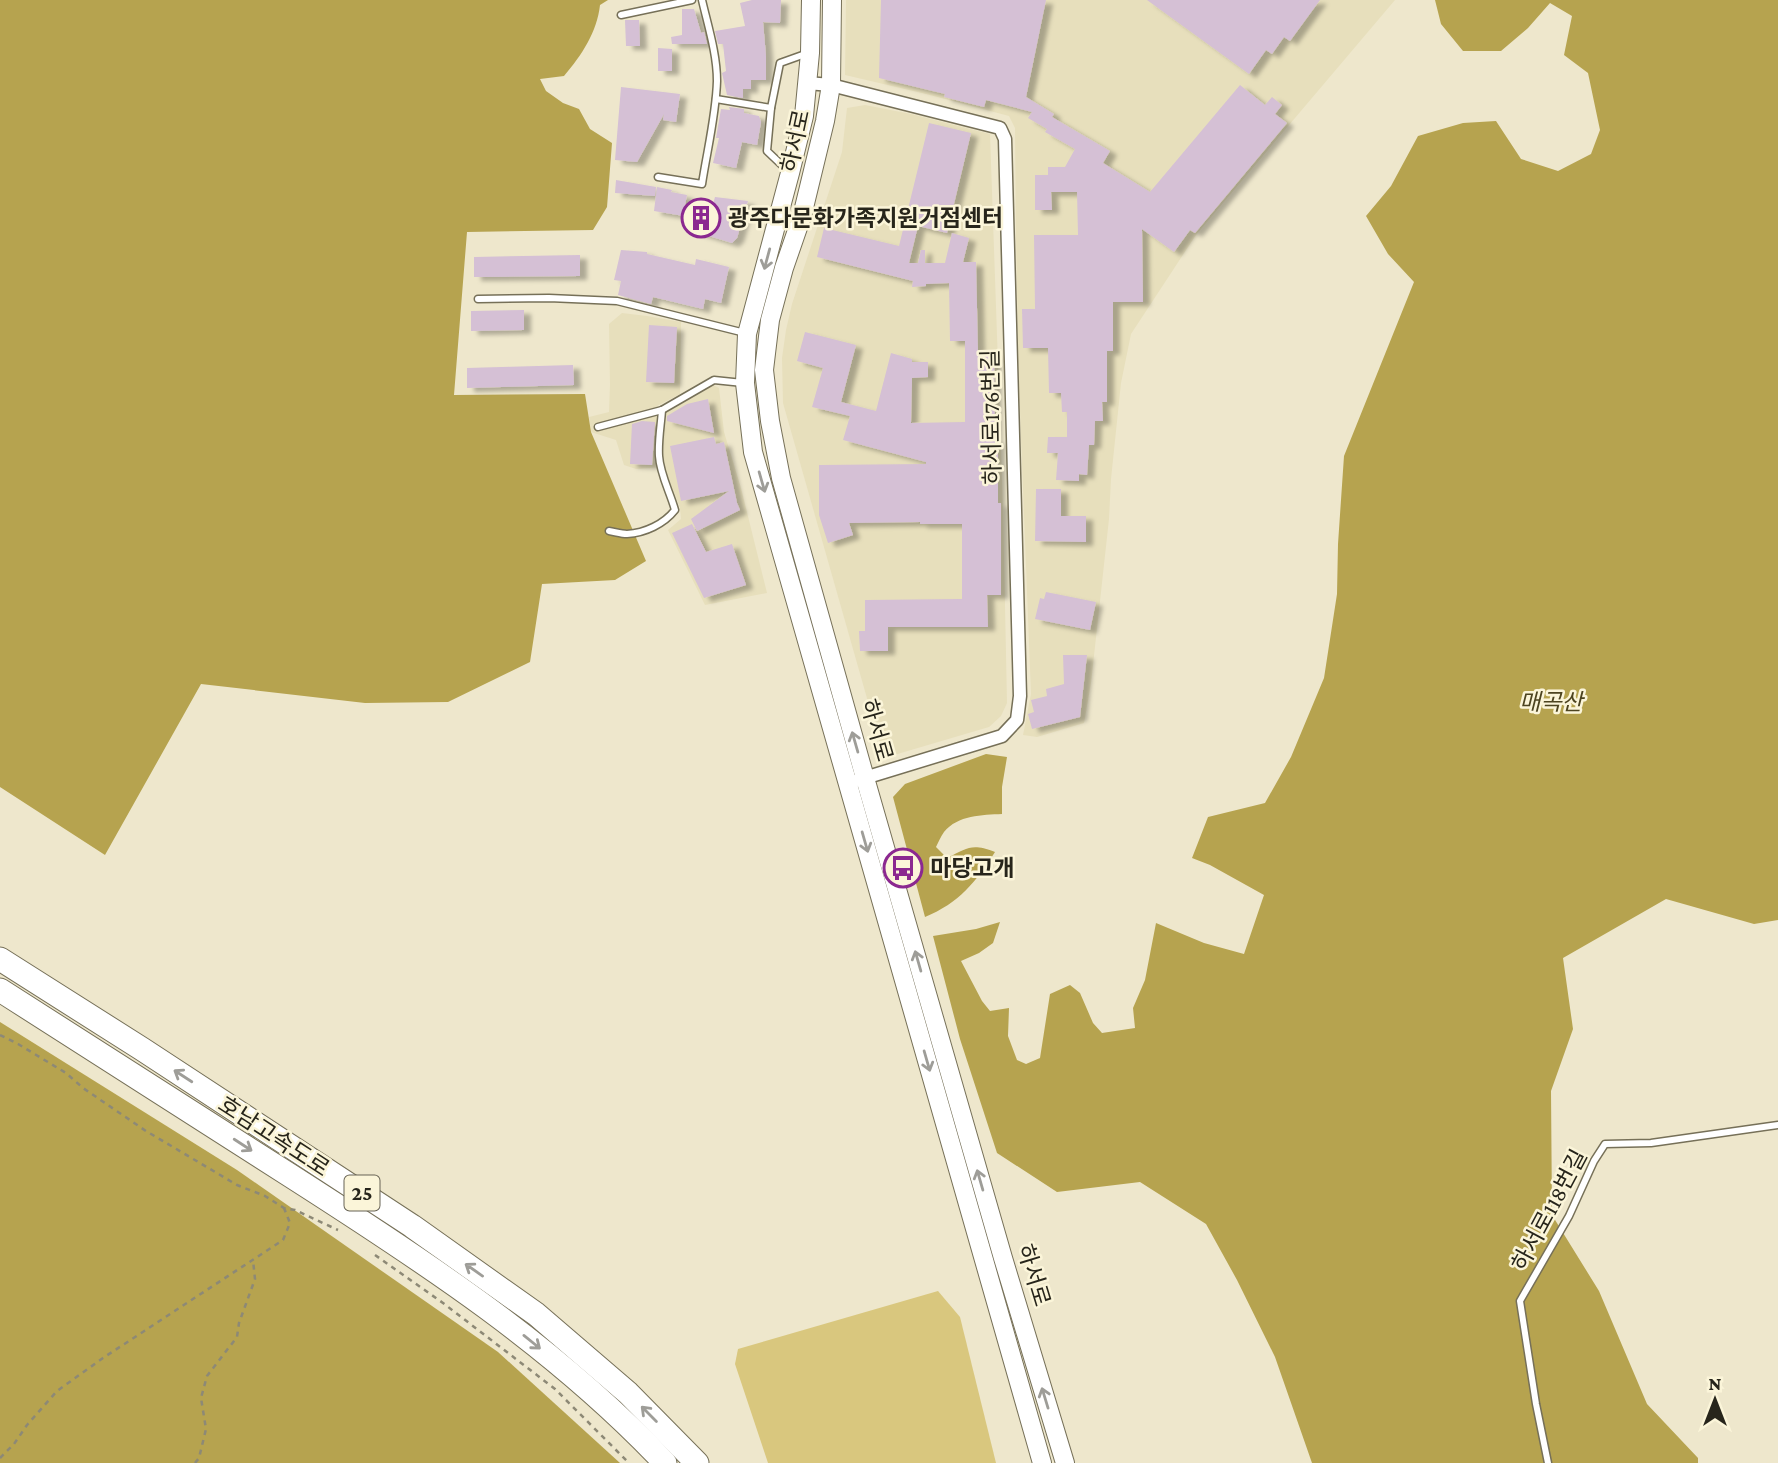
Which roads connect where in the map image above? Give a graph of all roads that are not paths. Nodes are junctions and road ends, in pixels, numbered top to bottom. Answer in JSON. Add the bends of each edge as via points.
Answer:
{"nodes":[{"id":1,"x":692,"y":0,"type":"edge"},
{"id":2,"x":702,"y":0,"type":"edge"},
{"id":3,"x":811,"y":0,"type":"edge"},
{"id":4,"x":832,"y":0,"type":"edge"},
{"id":5,"x":621,"y":15,"type":"dead end"},
{"id":6,"x":810,"y":53,"type":"junction"},
{"id":7,"x":807,"y":83,"type":"junction"},
{"id":8,"x":831,"y":85,"type":"junction"},
{"id":9,"x":716,"y":99,"type":"junction"},
{"id":10,"x":771,"y":108,"type":"junction"},
{"id":11,"x":790,"y":173,"type":"junction"},
{"id":12,"x":658,"y":177,"type":"dead end"},
{"id":13,"x":478,"y":299,"type":"dead end"},
{"id":14,"x":747,"y":334,"type":"junction"},
{"id":15,"x":745,"y":383,"type":"junction"},
{"id":16,"x":662,"y":410,"type":"junction"},
{"id":17,"x":598,"y":427,"type":"dead end"},
{"id":18,"x":609,"y":531,"type":"dead end"},
{"id":19,"x":857,"y":780,"type":"junction"},
{"id":20,"x":0,"y":959,"type":"edge"},
{"id":21,"x":0,"y":990,"type":"edge"},
{"id":22,"x":0,"y":1004,"type":"edge"},
{"id":23,"x":124,"y":1069,"type":"junction"},
{"id":24,"x":1778,"y":1125,"type":"edge"},
{"id":25,"x":665,"y":1463,"type":"edge"},
{"id":26,"x":697,"y":1463,"type":"edge"},
{"id":27,"x":1042,"y":1463,"type":"edge"},
{"id":28,"x":1065,"y":1463,"type":"edge"},
{"id":29,"x":1548,"y":1463,"type":"edge"}],
"edges":[{"from":1,"to":5,"type":"lane"},
{"from":2,"to":9,"type":"lane","via":[[714,54]]},
{"from":3,"to":6,"type":"main road","name":"하서로"},
{"from":4,"to":8,"type":"main road","name":"하서로"},
{"from":6,"to":7,"type":"main road","name":"하서로"},
{"from":6,"to":10,"type":"lane","name":"하서로","via":[[780,63]]},
{"from":7,"to":8,"type":"street","name":"하서로176번길"},
{"from":7,"to":11,"type":"main road","name":"하서로"},
{"from":19,"to":8,"type":"main road","name":"하서로","one_way":true,"via":[[781,478],[764,370],[770,320],[816,167]]},
{"from":8,"to":19,"type":"street","name":"하서로176번길","via":[[1000,128],[1005,139],[1017,720],[1002,736]]},
{"from":9,"to":10,"type":"lane","name":"하서로"},
{"from":9,"to":12,"type":"lane","via":[[702,184]]},
{"from":10,"to":11,"type":"lane","name":"하서로","via":[[767,151]]},
{"from":11,"to":14,"type":"main road","name":"하서로","one_way":true},
{"from":13,"to":14,"type":"lane","via":[[617,301]]},
{"from":14,"to":15,"type":"main road","name":"하서로"},
{"from":15,"to":16,"type":"lane","via":[[714,380]]},
{"from":15,"to":19,"type":"main road","name":"하서로","one_way":true,"via":[[753,452]]},
{"from":16,"to":17,"type":"lane"},
{"from":16,"to":18,"type":"lane","via":[[659,456],[675,510],[649,529],[627,534]]},
{"from":19,"to":27,"type":"main road","name":"하서로","one_way":true},
{"from":28,"to":19,"type":"main road","name":"하서로","one_way":true},
{"from":26,"to":20,"type":"highway","name":"호남고속도로","number":"25","one_way":true,"via":[[628,1393],[536,1314],[401,1219]]},
{"from":21,"to":23,"type":"highway","name":"호남고속도로","number":"25"},
{"from":22,"to":23,"type":"highway"},
{"from":23,"to":25,"type":"highway","name":"호남고속도로","number":"25","one_way":true,"via":[[374,1229],[507,1322],[584,1384]]},
{"from":24,"to":29,"type":"lane","name":"하서로118번길","via":[[1651,1143],[1605,1144],[1520,1301]]}]}
